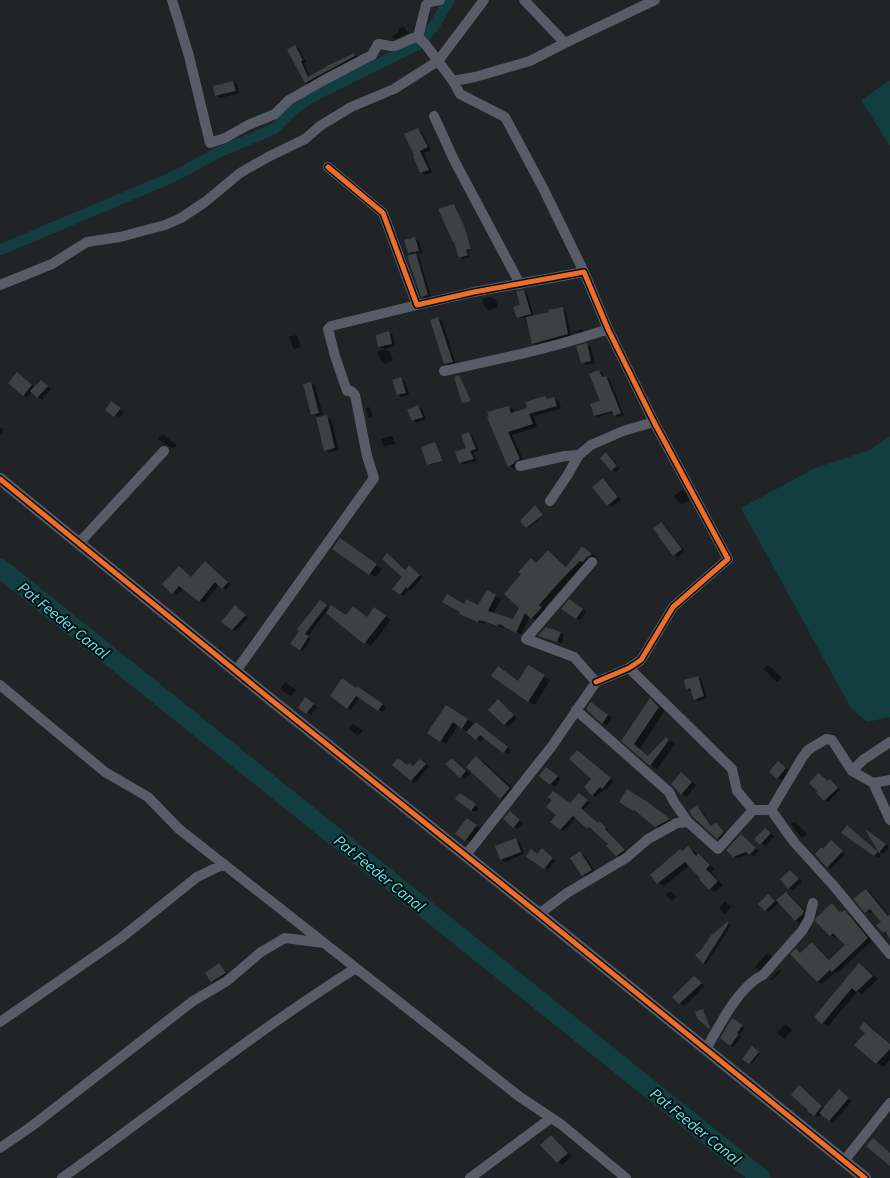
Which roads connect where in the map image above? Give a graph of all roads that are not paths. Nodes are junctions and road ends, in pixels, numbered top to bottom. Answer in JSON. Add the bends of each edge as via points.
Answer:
{"nodes":[{"id":1,"x":172,"y":0,"type":"edge"},
{"id":2,"x":440,"y":0,"type":"edge"},
{"id":3,"x":484,"y":0,"type":"edge"},
{"id":4,"x":524,"y":0,"type":"edge"},
{"id":5,"x":655,"y":0,"type":"edge"},
{"id":6,"x":418,"y":37,"type":"junction"},
{"id":7,"x":565,"y":43,"type":"junction"},
{"id":8,"x":438,"y":61,"type":"junction"},
{"id":9,"x":454,"y":81,"type":"junction"},
{"id":10,"x":434,"y":116,"type":"dead end"},
{"id":11,"x":328,"y":168,"type":"dead end"},
{"id":12,"x":584,"y":272,"type":"junction"},
{"id":13,"x":520,"y":284,"type":"junction"},
{"id":14,"x":0,"y":285,"type":"edge"},
{"id":15,"x":416,"y":305,"type":"junction"},
{"id":16,"x":608,"y":329,"type":"junction"},
{"id":17,"x":444,"y":371,"type":"dead end"},
{"id":18,"x":654,"y":422,"type":"junction"},
{"id":19,"x":164,"y":451,"type":"dead end"},
{"id":20,"x":579,"y":455,"type":"junction"},
{"id":21,"x":520,"y":466,"type":"dead end"},
{"id":22,"x":0,"y":479,"type":"edge"},
{"id":23,"x":550,"y":501,"type":"dead end"},
{"id":24,"x":78,"y":543,"type":"junction"},
{"id":25,"x":592,"y":562,"type":"dead end"},
{"id":26,"x":629,"y":668,"type":"junction"},
{"id":27,"x":236,"y":671,"type":"junction"},
{"id":28,"x":596,"y":682,"type":"junction"},
{"id":29,"x":0,"y":685,"type":"edge"},
{"id":30,"x":576,"y":710,"type":"junction"},
{"id":31,"x":890,"y":742,"type":"edge"},
{"id":32,"x":852,"y":771,"type":"junction"},
{"id":33,"x":890,"y":780,"type":"edge"},
{"id":34,"x":873,"y":782,"type":"junction"},
{"id":35,"x":753,"y":810,"type":"junction"},
{"id":36,"x":771,"y":810,"type":"junction"},
{"id":37,"x":890,"y":820,"type":"edge"},
{"id":38,"x":688,"y":822,"type":"junction"},
{"id":39,"x":466,"y":855,"type":"junction"},
{"id":40,"x":224,"y":864,"type":"junction"},
{"id":41,"x":813,"y":903,"type":"dead end"},
{"id":42,"x":539,"y":914,"type":"junction"},
{"id":43,"x":324,"y":943,"type":"junction"},
{"id":44,"x":890,"y":954,"type":"edge"},
{"id":45,"x":356,"y":968,"type":"junction"},
{"id":46,"x":0,"y":1022,"type":"edge"},
{"id":47,"x":706,"y":1049,"type":"junction"},
{"id":48,"x":890,"y":1103,"type":"edge"},
{"id":49,"x":551,"y":1118,"type":"junction"},
{"id":50,"x":0,"y":1148,"type":"edge"},
{"id":51,"x":844,"y":1161,"type":"junction"},
{"id":52,"x":62,"y":1178,"type":"edge"},
{"id":53,"x":470,"y":1178,"type":"edge"},
{"id":54,"x":626,"y":1178,"type":"edge"},
{"id":55,"x":865,"y":1178,"type":"edge"}],
"edges":[{"from":1,"to":6,"type":"street","via":[[210,143],[275,114],[289,100],[372,55],[378,44],[392,47]]},
{"from":2,"to":6,"type":"street","via":[[426,5]]},
{"from":3,"to":8,"type":"street"},
{"from":4,"to":7,"type":"street"},
{"from":5,"to":7,"type":"street"},
{"from":6,"to":8,"type":"street"},
{"from":7,"to":9,"type":"street","via":[[530,61]]},
{"from":8,"to":9,"type":"street"},
{"from":8,"to":14,"type":"street","via":[[394,89],[351,107],[305,139],[240,173],[181,218],[120,237],[87,242],[52,264]]},
{"from":9,"to":12,"type":"street","via":[[460,94],[505,117],[544,188]]},
{"from":10,"to":13,"type":"street"},
{"from":11,"to":15,"type":"street","via":[[383,213]]},
{"from":12,"to":13,"type":"street"},
{"from":12,"to":16,"type":"street"},
{"from":13,"to":15,"type":"street"},
{"from":15,"to":27,"type":"street","via":[[328,329],[347,391],[355,395],[374,478]]},
{"from":16,"to":17,"type":"street","via":[[576,340]]},
{"from":16,"to":18,"type":"street"},
{"from":18,"to":20,"type":"street","via":[[591,445]]},
{"from":18,"to":26,"type":"street","via":[[728,559],[673,607],[642,660]]},
{"from":19,"to":24,"type":"street"},
{"from":20,"to":21,"type":"street"},
{"from":20,"to":23,"type":"street"},
{"from":22,"to":24,"type":"street"},
{"from":24,"to":27,"type":"street"},
{"from":25,"to":28,"type":"street","via":[[526,639],[574,657]]},
{"from":26,"to":28,"type":"street"},
{"from":26,"to":35,"type":"street","via":[[732,769],[737,792]]},
{"from":27,"to":39,"type":"street"},
{"from":28,"to":30,"type":"street"},
{"from":29,"to":40,"type":"street","via":[[105,772],[148,796],[179,829]]},
{"from":30,"to":38,"type":"street","via":[[669,792]]},
{"from":30,"to":39,"type":"street","via":[[552,746]]},
{"from":31,"to":32,"type":"street"},
{"from":32,"to":34,"type":"street"},
{"from":32,"to":36,"type":"street","via":[[832,740],[826,739],[808,750]]},
{"from":33,"to":34,"type":"street"},
{"from":34,"to":37,"type":"street"},
{"from":35,"to":36,"type":"street"},
{"from":35,"to":38,"type":"street","via":[[718,849]]},
{"from":36,"to":44,"type":"street","via":[[794,842]]},
{"from":38,"to":42,"type":"street","via":[[677,823],[648,839],[626,858],[567,893]]},
{"from":39,"to":42,"type":"street"},
{"from":40,"to":43,"type":"street"},
{"from":40,"to":46,"type":"street","via":[[197,877],[121,938]]},
{"from":41,"to":47,"type":"street","via":[[802,931],[764,975],[734,1002]]},
{"from":42,"to":47,"type":"street"},
{"from":43,"to":45,"type":"street"},
{"from":43,"to":50,"type":"street","via":[[285,938],[261,952],[227,981],[193,1001]]},
{"from":45,"to":49,"type":"street"},
{"from":45,"to":52,"type":"street","via":[[260,1032]]},
{"from":47,"to":51,"type":"street"},
{"from":48,"to":51,"type":"street"},
{"from":49,"to":53,"type":"street"},
{"from":49,"to":54,"type":"street"},
{"from":51,"to":55,"type":"street"}]}
